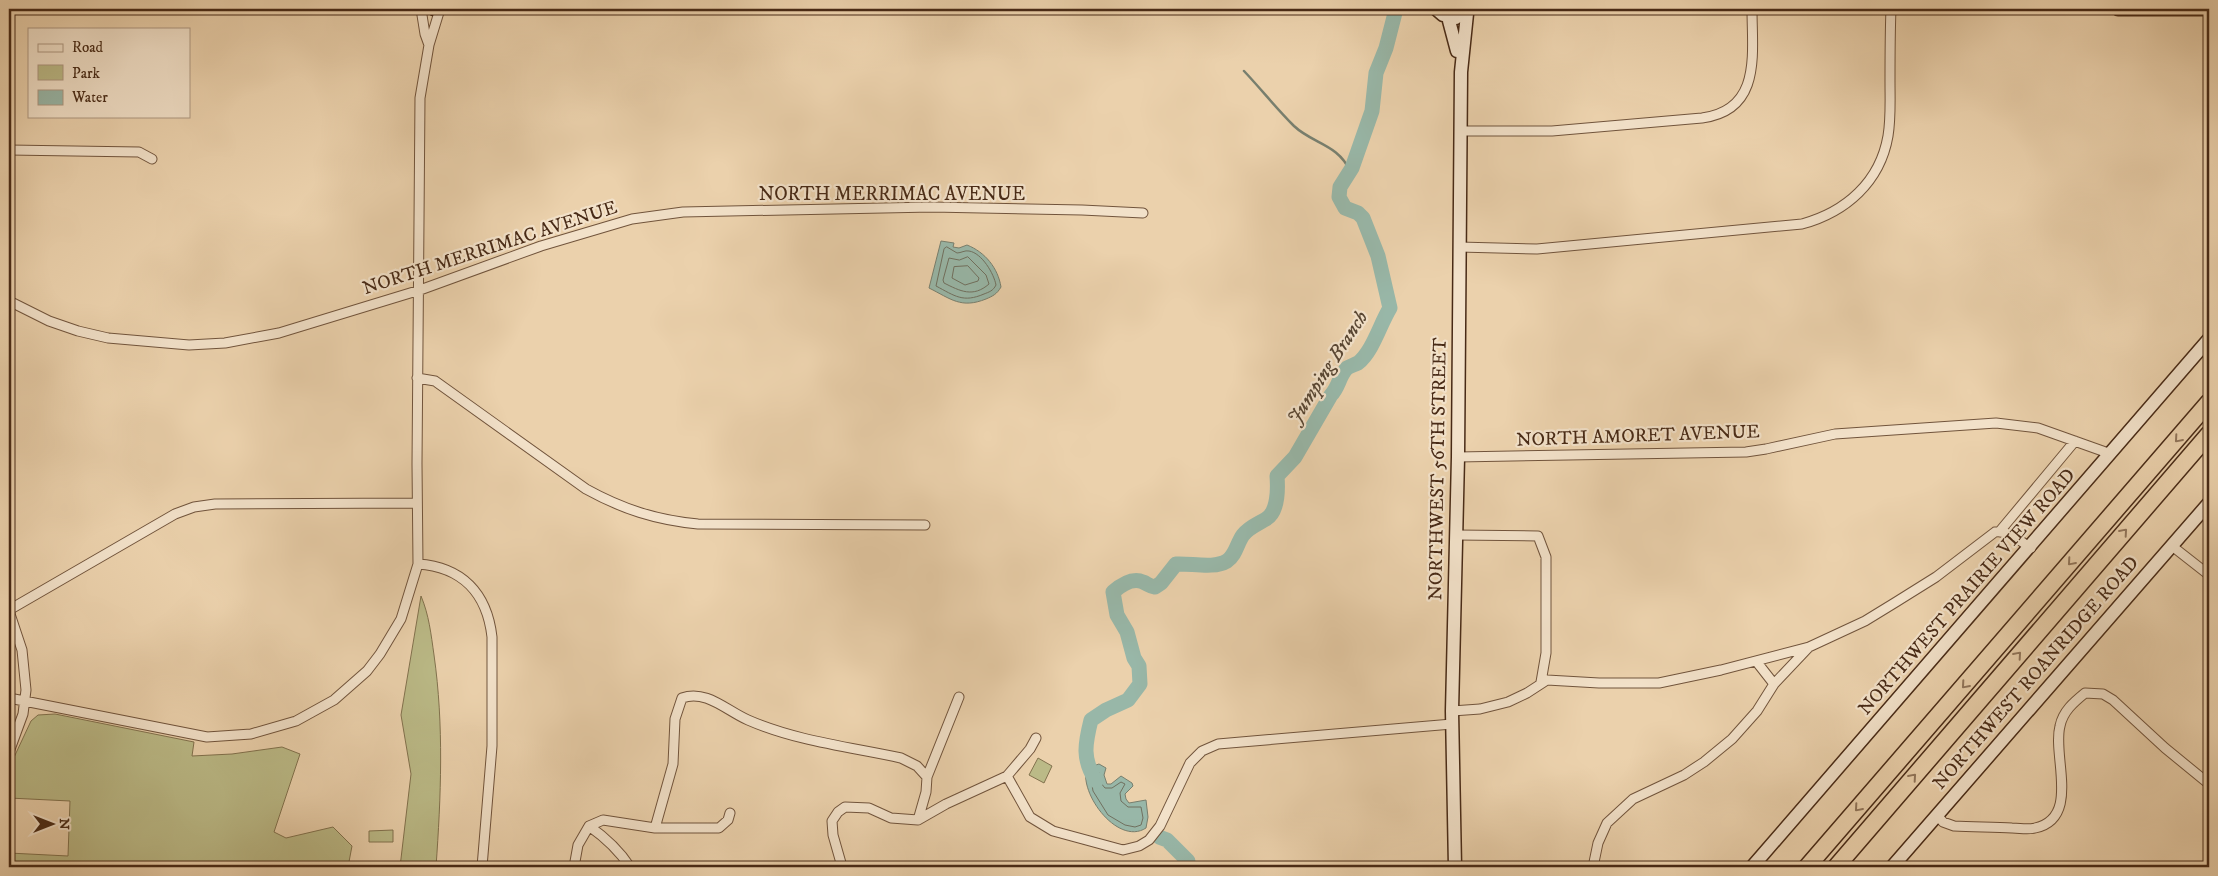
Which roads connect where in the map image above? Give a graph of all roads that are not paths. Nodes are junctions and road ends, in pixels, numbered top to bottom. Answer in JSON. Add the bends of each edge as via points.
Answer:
{"nodes":[{"id":1,"x":421,"y":9,"type":"edge"},
{"id":2,"x":440,"y":9,"type":"edge"},
{"id":3,"x":1436,"y":9,"type":"edge"},
{"id":4,"x":1752,"y":9,"type":"edge"},
{"id":5,"x":1891,"y":9,"type":"edge"},
{"id":6,"x":2118,"y":9,"type":"edge"},
{"id":7,"x":2209,"y":9,"type":"edge"},
{"id":8,"x":1470,"y":10,"type":"edge"},
{"id":9,"x":1448,"y":17,"type":"junction"},
{"id":10,"x":430,"y":45,"type":"junction"},
{"id":11,"x":1461,"y":72,"type":"junction"},
{"id":12,"x":1460,"y":131,"type":"junction"},
{"id":13,"x":9,"y":150,"type":"edge"},
{"id":14,"x":152,"y":159,"type":"dead end"},
{"id":15,"x":1143,"y":213,"type":"dead end"},
{"id":16,"x":1459,"y":247,"type":"junction"},
{"id":17,"x":420,"y":290,"type":"junction"},
{"id":18,"x":9,"y":301,"type":"edge"},
{"id":19,"x":2209,"y":339,"type":"edge"},
{"id":20,"x":417,"y":378,"type":"junction"},
{"id":21,"x":2209,"y":402,"type":"edge"},
{"id":22,"x":2209,"y":434,"type":"edge"},
{"id":23,"x":2075,"y":441,"type":"junction"},
{"id":24,"x":2111,"y":454,"type":"junction"},
{"id":25,"x":1458,"y":457,"type":"junction"},
{"id":26,"x":417,"y":502,"type":"junction"},
{"id":27,"x":2209,"y":503,"type":"edge"},
{"id":28,"x":925,"y":526,"type":"dead end"},
{"id":29,"x":2000,"y":531,"type":"junction"},
{"id":30,"x":1456,"y":535,"type":"junction"},
{"id":31,"x":2172,"y":546,"type":"junction"},
{"id":32,"x":2031,"y":548,"type":"junction"},
{"id":33,"x":418,"y":564,"type":"junction"},
{"id":34,"x":2209,"y":575,"type":"edge"},
{"id":35,"x":9,"y":610,"type":"edge"},
{"id":36,"x":1809,"y":647,"type":"junction"},
{"id":37,"x":1756,"y":661,"type":"junction"},
{"id":38,"x":1541,"y":682,"type":"junction"},
{"id":39,"x":1774,"y":684,"type":"junction"},
{"id":40,"x":959,"y":697,"type":"dead end"},
{"id":41,"x":9,"y":698,"type":"edge"},
{"id":42,"x":24,"y":701,"type":"junction"},
{"id":43,"x":1452,"y":717,"type":"junction"},
{"id":44,"x":1036,"y":738,"type":"dead end"},
{"id":45,"x":9,"y":752,"type":"edge"},
{"id":46,"x":1007,"y":776,"type":"junction"},
{"id":47,"x":927,"y":777,"type":"junction"},
{"id":48,"x":2209,"y":784,"type":"edge"},
{"id":49,"x":730,"y":813,"type":"dead end"},
{"id":50,"x":1937,"y":816,"type":"junction"},
{"id":51,"x":918,"y":820,"type":"junction"},
{"id":52,"x":589,"y":826,"type":"junction"},
{"id":53,"x":655,"y":828,"type":"junction"},
{"id":54,"x":482,"y":867,"type":"edge"},
{"id":55,"x":574,"y":867,"type":"edge"},
{"id":56,"x":630,"y":867,"type":"edge"},
{"id":57,"x":840,"y":867,"type":"edge"},
{"id":58,"x":1455,"y":867,"type":"edge"},
{"id":59,"x":1592,"y":867,"type":"edge"},
{"id":60,"x":1752,"y":867,"type":"edge"},
{"id":61,"x":1807,"y":867,"type":"edge"},
{"id":62,"x":1836,"y":867,"type":"edge"},
{"id":63,"x":1892,"y":867,"type":"edge"}],
"edges":[{"from":1,"to":10,"type":"street"},
{"from":2,"to":10,"type":"street"},
{"from":3,"to":9,"type":"street"},
{"from":4,"to":12,"type":"street","via":[[1750,79],[1742,97],[1721,114],[1552,131]]},
{"from":5,"to":16,"type":"street","via":[[1888,136],[1871,179],[1831,214],[1802,224],[1537,249]]},
{"from":6,"to":7,"type":"street"},
{"from":8,"to":9,"type":"street","via":[[1454,18]]},
{"from":8,"to":11,"type":"street","name":"NORTHWEST 56TH STREET"},
{"from":9,"to":11,"type":"street","name":"NORTHWEST 56TH STREET","via":[[1455,35]]},
{"from":10,"to":17,"type":"street","via":[[420,98]]},
{"from":11,"to":12,"type":"street","name":"NORTHWEST 56TH STREET"},
{"from":12,"to":16,"type":"street","name":"NORTHWEST 56TH STREET"},
{"from":13,"to":14,"type":"street","via":[[139,152]]},
{"from":15,"to":17,"type":"street","name":"NORTH MERRIMAC AVENUE","via":[[932,207],[682,212],[632,219],[550,243]]},
{"from":16,"to":25,"type":"street","name":"NORTHWEST 56TH STREET"},
{"from":17,"to":18,"type":"street","name":"NORTH MERRIMAC AVENUE","via":[[278,333],[225,343],[189,345],[139,342],[78,331]]},
{"from":17,"to":20,"type":"street"},
{"from":19,"to":24,"type":"street","name":"NORTHWEST PRAIRIE VIEW ROAD"},
{"from":20,"to":26,"type":"street"},
{"from":20,"to":28,"type":"street","via":[[435,381],[586,489],[636,513],[698,524]]},
{"from":21,"to":61,"type":"highway","one_way":true},
{"from":62,"to":22,"type":"highway","one_way":true},
{"from":23,"to":24,"type":"street","name":"NORTH AMORET AVENUE"},
{"from":23,"to":25,"type":"street","name":"NORTH AMORET AVENUE","via":[[2025,425],[1996,423],[1835,434],[1746,452]]},
{"from":23,"to":29,"type":"street"},
{"from":24,"to":32,"type":"street","name":"NORTHWEST PRAIRIE VIEW ROAD"},
{"from":25,"to":30,"type":"street","name":"NORTHWEST 56TH STREET"},
{"from":26,"to":33,"type":"street"},
{"from":26,"to":35,"type":"street","via":[[214,504],[194,507],[175,514]]},
{"from":27,"to":31,"type":"street","name":"NORTHWEST ROANRIDGE ROAD"},
{"from":29,"to":32,"type":"street"},
{"from":29,"to":36,"type":"street","via":[[1936,577],[1865,621]]},
{"from":30,"to":38,"type":"street","via":[[1538,536],[1546,557],[1546,653]]},
{"from":30,"to":43,"type":"street","name":"NORTHWEST 56TH STREET"},
{"from":31,"to":34,"type":"street"},
{"from":31,"to":50,"type":"street","name":"NORTHWEST ROANRIDGE ROAD"},
{"from":32,"to":60,"type":"street","name":"NORTHWEST PRAIRIE VIEW ROAD"},
{"from":33,"to":42,"type":"street","via":[[401,619],[367,671],[334,700],[296,721],[251,734],[207,737]]},
{"from":33,"to":54,"type":"street","via":[[445,569],[461,578],[479,595],[490,620],[492,746]]},
{"from":35,"to":42,"type":"street","via":[[22,650]]},
{"from":36,"to":37,"type":"street"},
{"from":36,"to":39,"type":"street"},
{"from":37,"to":38,"type":"street","via":[[1659,683],[1553,679]]},
{"from":37,"to":39,"type":"street"},
{"from":38,"to":43,"type":"street","via":[[1508,702]]},
{"from":39,"to":59,"type":"street","via":[[1750,721],[1717,752],[1669,784],[1633,800],[1607,823]]},
{"from":40,"to":47,"type":"street"},
{"from":41,"to":42,"type":"street"},
{"from":42,"to":45,"type":"street","via":[[23,714]]},
{"from":43,"to":46,"type":"street","via":[[1218,744],[1190,763],[1160,826],[1149,840],[1123,850],[1053,831],[1025,812]]},
{"from":43,"to":58,"type":"street","name":"NORTHWEST 56TH STREET"},
{"from":44,"to":46,"type":"street"},
{"from":46,"to":51,"type":"street"},
{"from":47,"to":51,"type":"street"},
{"from":47,"to":53,"type":"street","via":[[917,766],[901,758],[780,733],[746,720],[708,698],[691,694],[682,698],[676,719],[673,764]]},
{"from":48,"to":50,"type":"street","via":[[2108,697],[2091,692],[2070,706],[2060,726],[2061,800],[2050,821],[2030,829],[1954,826]]},
{"from":49,"to":53,"type":"street","via":[[728,820],[719,828]]},
{"from":50,"to":63,"type":"street","name":"NORTHWEST ROANRIDGE ROAD"},
{"from":51,"to":57,"type":"street","via":[[891,818],[869,808],[845,808],[838,812],[832,821]]},
{"from":52,"to":53,"type":"street","via":[[602,820]]},
{"from":52,"to":55,"type":"street","via":[[578,845]]},
{"from":52,"to":56,"type":"street","via":[[605,837]]}]}
